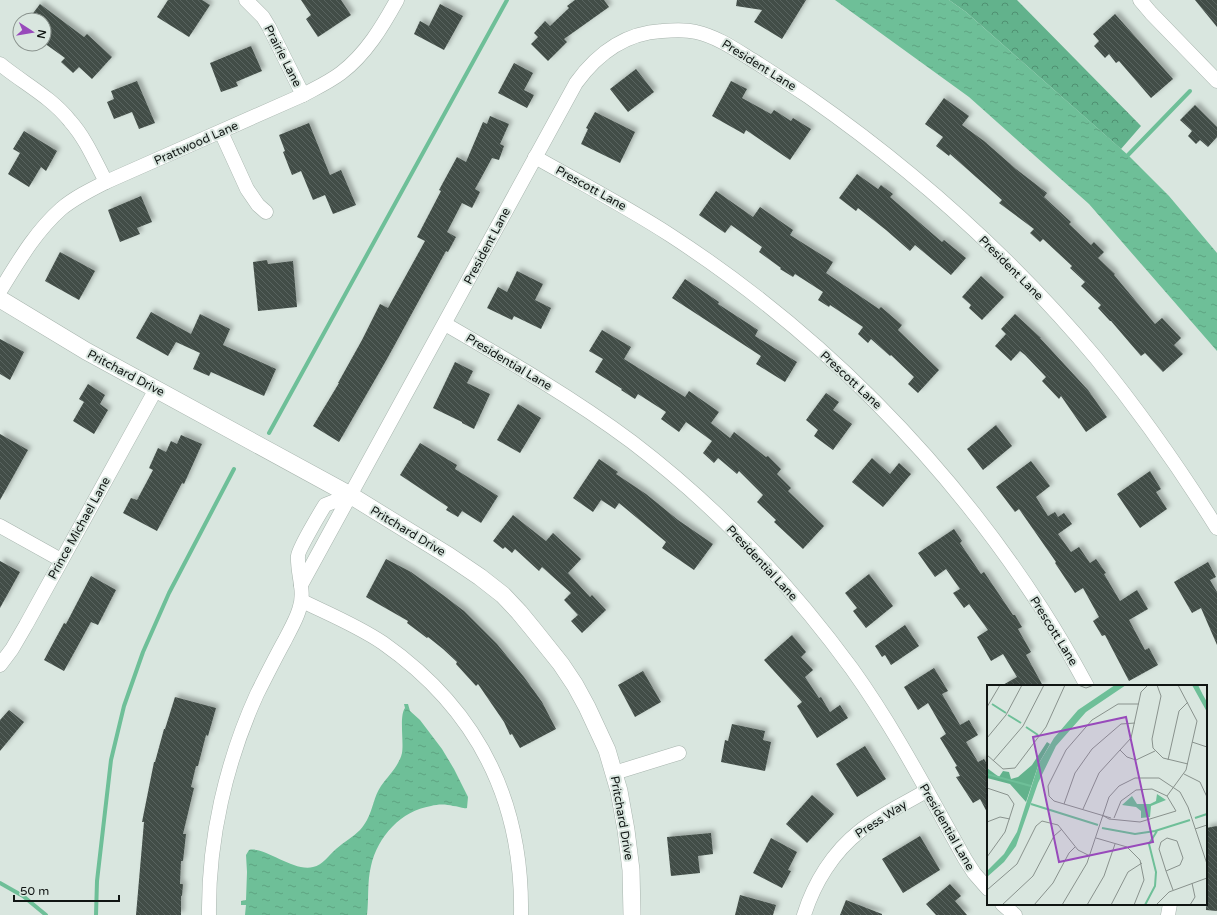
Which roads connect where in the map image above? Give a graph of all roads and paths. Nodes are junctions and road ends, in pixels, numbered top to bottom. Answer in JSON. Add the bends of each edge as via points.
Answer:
{"nodes":[{"id":1,"x":246,"y":0,"type":"edge"},
{"id":2,"x":397,"y":0,"type":"edge"},
{"id":3,"x":1140,"y":0,"type":"edge"},
{"id":4,"x":0,"y":64,"type":"edge"},
{"id":5,"x":1217,"y":81,"type":"edge"},
{"id":6,"x":303,"y":95,"type":"junction"},
{"id":7,"x":221,"y":132,"type":"junction"},
{"id":8,"x":535,"y":157,"type":"junction"},
{"id":9,"x":106,"y":182,"type":"junction"},
{"id":10,"x":266,"y":212,"type":"dead end"},
{"id":11,"x":0,"y":291,"type":"edge"},
{"id":12,"x":0,"y":299,"type":"edge"},
{"id":13,"x":445,"y":324,"type":"junction"},
{"id":14,"x":156,"y":389,"type":"junction"},
{"id":15,"x":350,"y":496,"type":"junction"},
{"id":16,"x":0,"y":526,"type":"edge"},
{"id":17,"x":1217,"y":528,"type":"edge"},
{"id":18,"x":61,"y":560,"type":"junction"},
{"id":19,"x":302,"y":601,"type":"junction"},
{"id":20,"x":0,"y":665,"type":"edge"},
{"id":21,"x":1086,"y":685,"type":"edge"},
{"id":22,"x":679,"y":753,"type":"dead end"},
{"id":23,"x":614,"y":773,"type":"junction"},
{"id":24,"x":926,"y":791,"type":"junction"},
{"id":25,"x":987,"y":888,"type":"edge"},
{"id":26,"x":1003,"y":905,"type":"edge"},
{"id":27,"x":1170,"y":905,"type":"edge"},
{"id":28,"x":209,"y":915,"type":"edge"},
{"id":29,"x":521,"y":915,"type":"edge"},
{"id":30,"x":632,"y":915,"type":"edge"},
{"id":31,"x":804,"y":915,"type":"edge"},
{"id":32,"x":1015,"y":915,"type":"edge"},
{"id":33,"x":1168,"y":915,"type":"edge"}],
"edges":[{"from":1,"to":6,"type":"street","name":"Prairie Lane","via":[[269,27]]},
{"from":2,"to":6,"type":"street","name":"Prattwood Lane","via":[[371,42],[351,64],[330,81]]},
{"from":3,"to":5,"type":"street"},
{"from":4,"to":9,"type":"street","via":[[44,96],[70,120],[84,140]]},
{"from":6,"to":7,"type":"street","name":"Prattwood Lane"},
{"from":7,"to":9,"type":"street","name":"Prattwood Lane"},
{"from":7,"to":10,"type":"street","via":[[247,189]]},
{"from":8,"to":13,"type":"street","name":"President Lane"},
{"from":8,"to":17,"type":"street","name":"President Lane","via":[[576,83],[604,52],[616,44],[640,34],[675,30],[697,32],[727,44],[799,90],[885,154],[1003,259],[1058,315],[1131,402]]},
{"from":8,"to":21,"type":"street","name":"Prescott Lane","via":[[633,212],[712,263],[793,327],[862,388],[926,457],[986,530],[1042,609]]},
{"from":9,"to":11,"type":"street","name":"Prattwood Lane","via":[[71,201],[46,224]]},
{"from":12,"to":14,"type":"street","name":"Pritchard Drive","via":[[86,351]]},
{"from":13,"to":15,"type":"street","name":"President Lane"},
{"from":13,"to":24,"type":"street","name":"Presidential Lane","via":[[589,412],[632,443],[714,512],[792,594],[848,664],[897,738]]},
{"from":14,"to":15,"type":"street","name":"Pritchard Drive"},
{"from":14,"to":18,"type":"street","name":"Prince Michael Lane"},
{"from":15,"to":19,"type":"street","name":"President Lane","via":[[301,586]]},
{"from":15,"to":23,"type":"street","name":"Pritchard Drive","via":[[449,556],[503,595],[561,664],[575,685],[599,734]]},
{"from":16,"to":18,"type":"street"},
{"from":18,"to":20,"type":"street","name":"Prince Michael Lane","via":[[26,625]]},
{"from":19,"to":28,"type":"street","via":[[297,617],[268,670],[236,750],[216,831]]},
{"from":19,"to":29,"type":"street","via":[[343,620],[381,642],[430,682],[459,715],[485,755],[506,804],[518,857]]},
{"from":22,"to":23,"type":"street"},
{"from":23,"to":30,"type":"street","name":"Pritchard Drive","via":[[629,850]]},
{"from":24,"to":25,"type":"street","name":"Presidential Lane","via":[[965,859]]},
{"from":24,"to":31,"type":"street","name":"Press Way","via":[[873,822],[848,841],[820,878]]},
{"from":26,"to":32,"type":"street"},
{"from":27,"to":33,"type":"street"}]}
